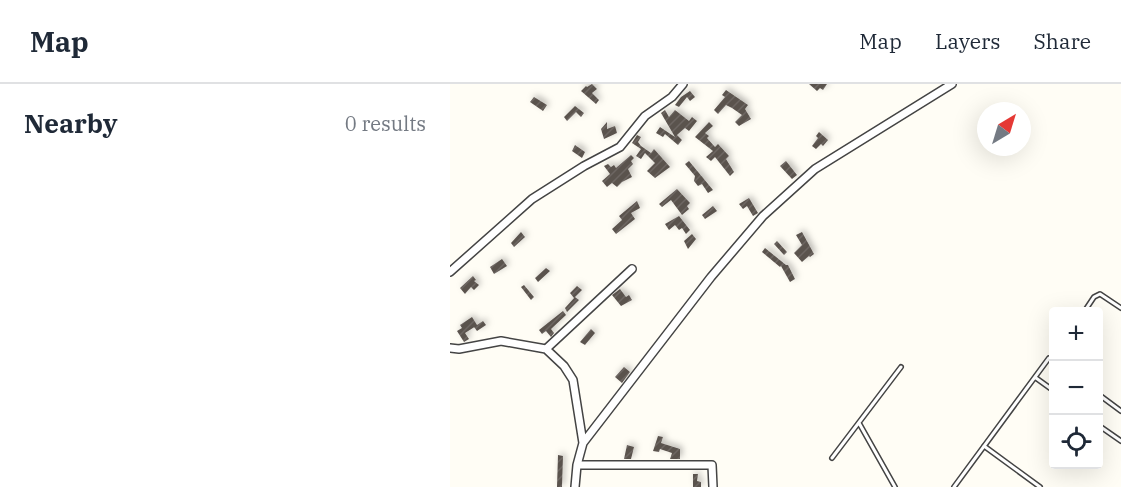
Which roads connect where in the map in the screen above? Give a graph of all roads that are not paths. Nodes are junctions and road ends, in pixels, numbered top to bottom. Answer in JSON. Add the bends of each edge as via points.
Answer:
{"nodes":[{"id":1,"x":683,"y":84,"type":"edge"},
{"id":2,"x":952,"y":84,"type":"edge"},
{"id":3,"x":632,"y":269,"type":"dead end"},
{"id":4,"x":450,"y":272,"type":"edge"},
{"id":5,"x":1087,"y":307,"type":"edge"},
{"id":6,"x":1121,"y":308,"type":"edge"},
{"id":7,"x":450,"y":348,"type":"edge"},
{"id":8,"x":546,"y":349,"type":"junction"},
{"id":9,"x":1049,"y":358,"type":"edge"},
{"id":10,"x":901,"y":367,"type":"dead end"},
{"id":11,"x":1035,"y":378,"type":"junction"},
{"id":12,"x":1049,"y":388,"type":"edge"},
{"id":13,"x":1103,"y":398,"type":"edge"},
{"id":14,"x":1121,"y":411,"type":"edge"},
{"id":15,"x":859,"y":422,"type":"junction"},
{"id":16,"x":1103,"y":428,"type":"edge"},
{"id":17,"x":1121,"y":441,"type":"edge"},
{"id":18,"x":583,"y":442,"type":"junction"},
{"id":19,"x":984,"y":446,"type":"junction"},
{"id":20,"x":832,"y":458,"type":"dead end"},
{"id":21,"x":578,"y":465,"type":"junction"},
{"id":22,"x":575,"y":487,"type":"edge"},
{"id":23,"x":713,"y":487,"type":"edge"},
{"id":24,"x":895,"y":487,"type":"edge"},
{"id":25,"x":954,"y":487,"type":"edge"},
{"id":26,"x":1040,"y":487,"type":"edge"}],
"edges":[{"from":1,"to":4,"type":"street","via":[[645,116],[620,147],[531,199]]},
{"from":2,"to":18,"type":"street","via":[[815,169],[763,216]]},
{"from":3,"to":8,"type":"street"},
{"from":5,"to":6,"type":"lane","via":[[1100,294]]},
{"from":7,"to":8,"type":"street","via":[[501,341]]},
{"from":8,"to":18,"type":"street","via":[[573,380]]},
{"from":9,"to":11,"type":"lane"},
{"from":10,"to":15,"type":"lane"},
{"from":11,"to":12,"type":"lane"},
{"from":11,"to":19,"type":"lane"},
{"from":13,"to":14,"type":"lane"},
{"from":15,"to":20,"type":"lane"},
{"from":15,"to":24,"type":"lane"},
{"from":16,"to":17,"type":"lane"},
{"from":18,"to":21,"type":"street"},
{"from":19,"to":25,"type":"lane"},
{"from":19,"to":26,"type":"lane"},
{"from":21,"to":22,"type":"street"},
{"from":21,"to":23,"type":"street","via":[[712,465]]}]}
